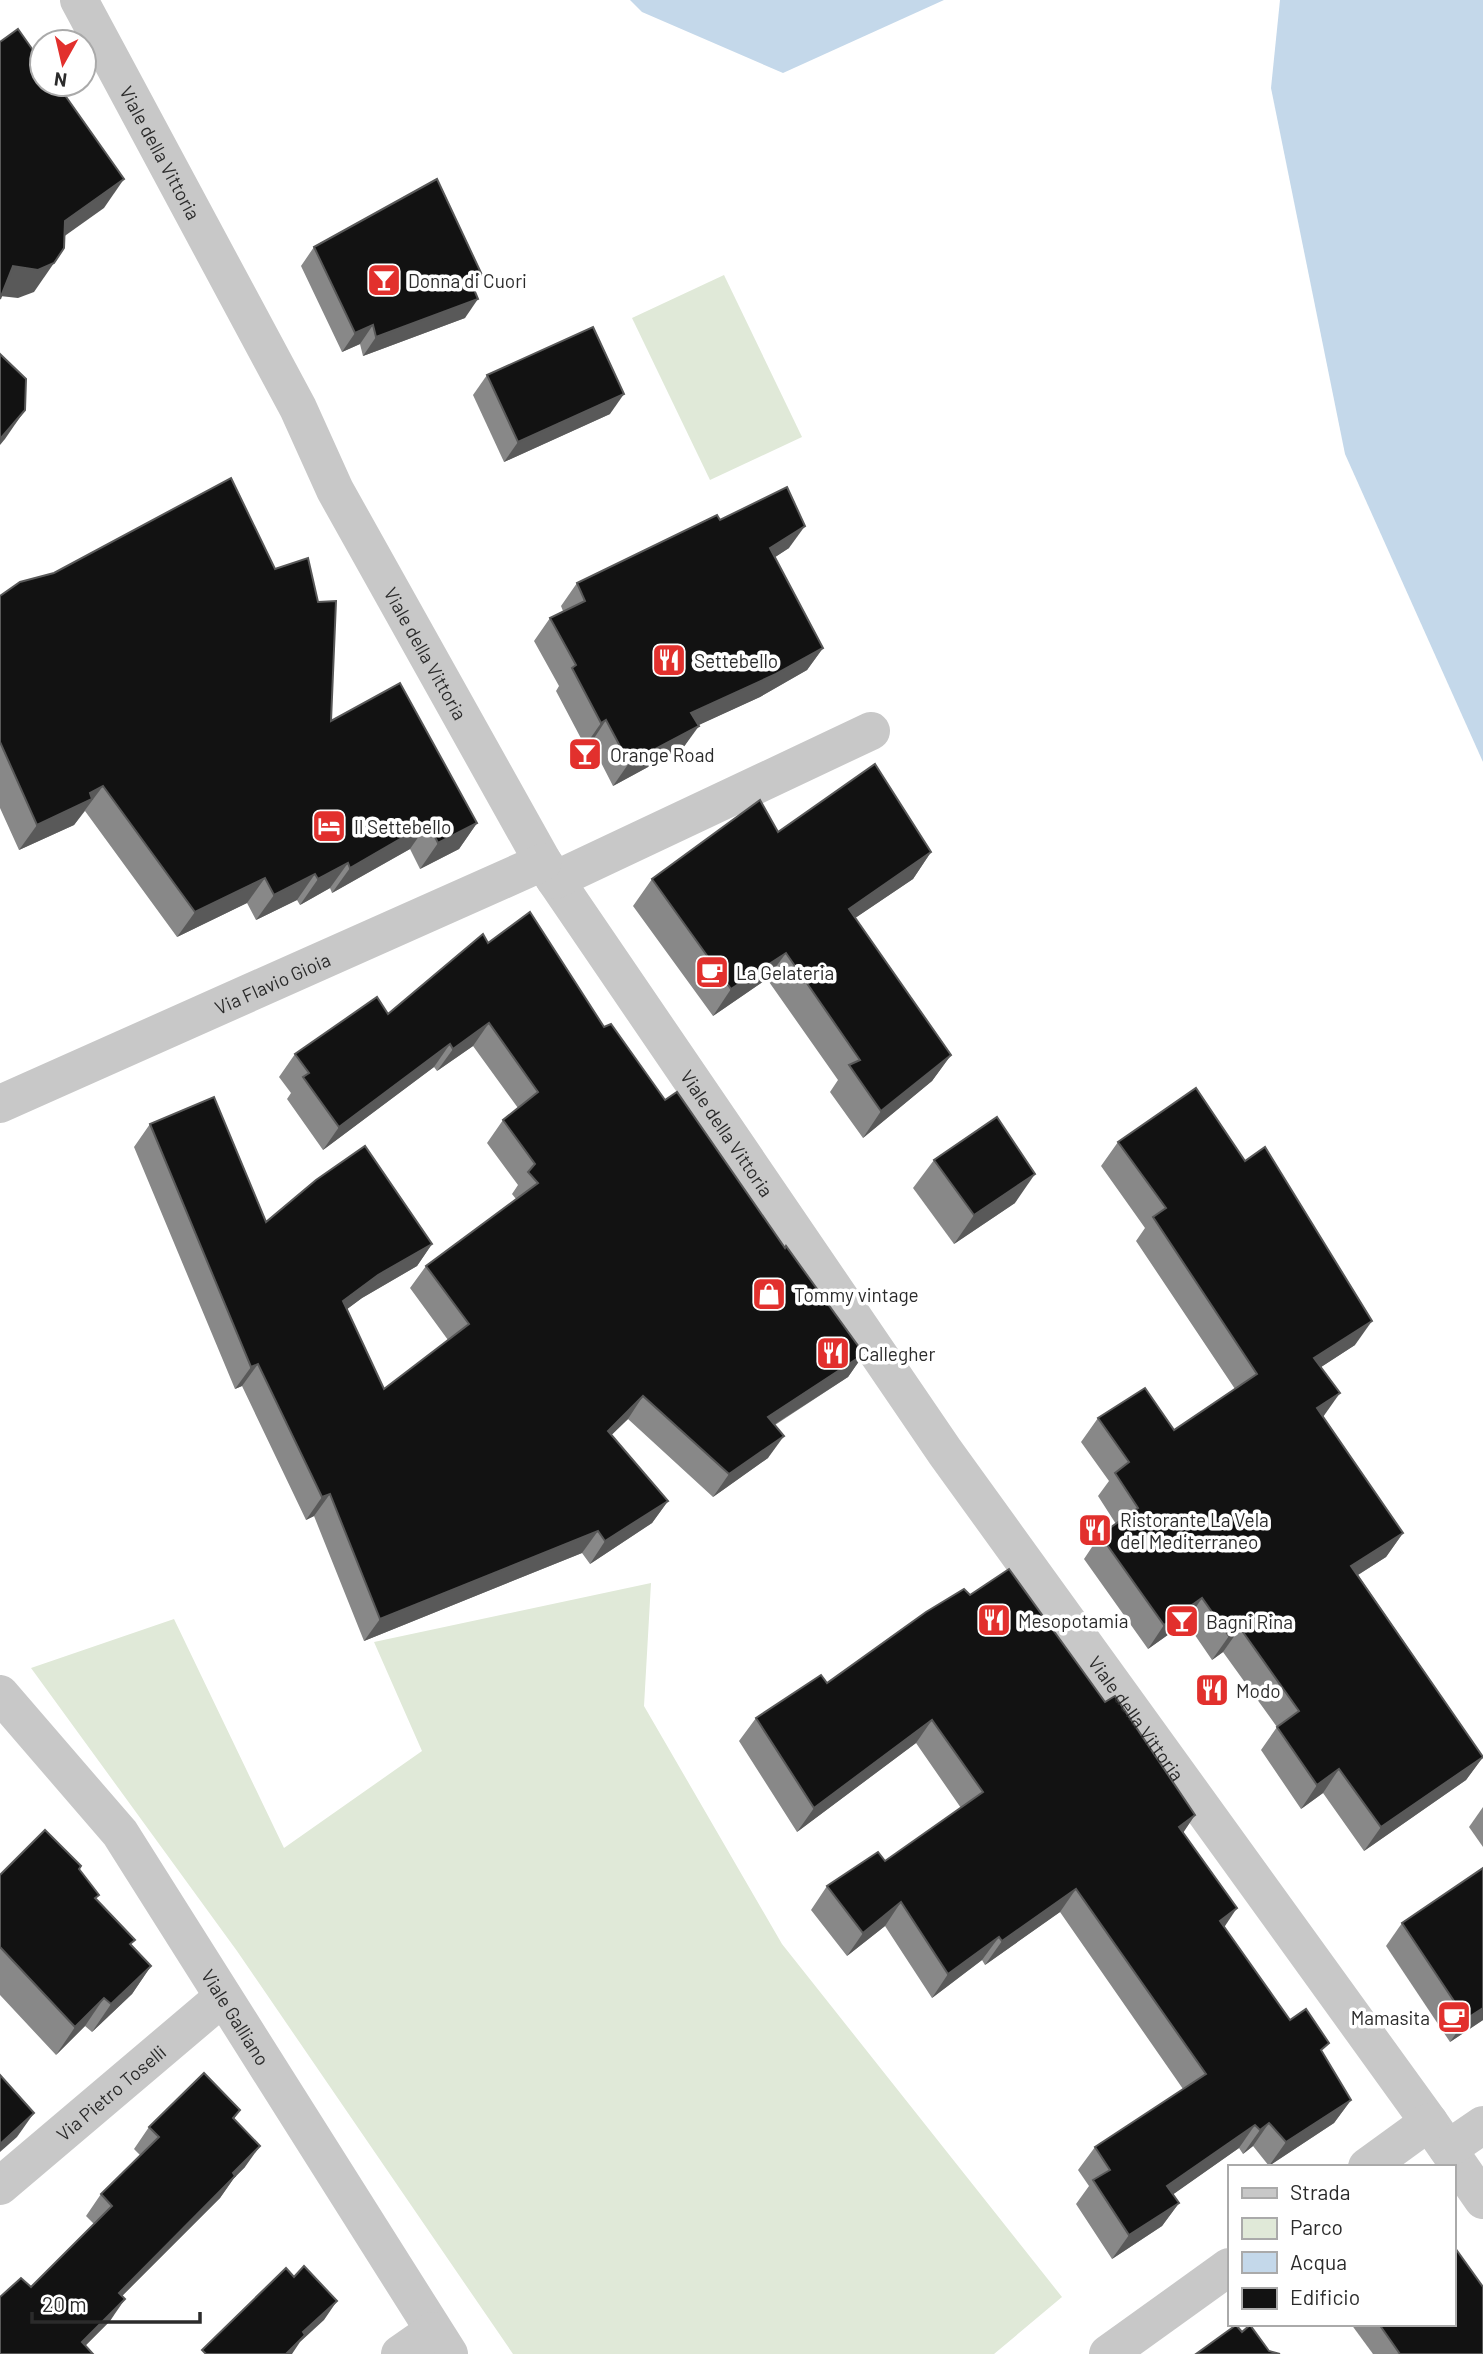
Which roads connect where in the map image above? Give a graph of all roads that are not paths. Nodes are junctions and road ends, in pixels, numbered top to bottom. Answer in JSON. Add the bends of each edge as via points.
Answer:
{"nodes":[{"id":1,"x":79,"y":0,"type":"edge"},
{"id":2,"x":871,"y":732,"type":"dead end"},
{"id":3,"x":549,"y":871,"type":"junction"},
{"id":4,"x":0,"y":1104,"type":"edge"},
{"id":5,"x":0,"y":1694,"type":"edge"},
{"id":6,"x":223,"y":1997,"type":"junction"},
{"id":7,"x":1483,"y":2125,"type":"edge"},
{"id":8,"x":1438,"y":2136,"type":"junction"},
{"id":9,"x":1372,"y":2165,"type":"edge"},
{"id":10,"x":0,"y":2186,"type":"edge"},
{"id":11,"x":1483,"y":2200,"type":"edge"},
{"id":12,"x":1228,"y":2268,"type":"edge"},
{"id":13,"x":441,"y":2343,"type":"edge"},
{"id":14,"x":400,"y":2354,"type":"edge"},
{"id":15,"x":1108,"y":2354,"type":"edge"}],
"edges":[{"from":1,"to":3,"type":"street","name":"Viale della Vittoria","via":[[298,408],[335,490]]},
{"from":2,"to":3,"type":"street","name":"Via Flavio Gioia"},
{"from":3,"to":4,"type":"street","name":"Via Flavio Gioia"},
{"from":3,"to":8,"type":"street","name":"Viale della Vittoria","via":[[945,1452]]},
{"from":5,"to":6,"type":"street","name":"Viale Galliano","via":[[120,1833]]},
{"from":6,"to":10,"type":"street","name":"Via Pietro Toselli"},
{"from":6,"to":13,"type":"street","name":"Viale Galliano"},
{"from":7,"to":8,"type":"street"},
{"from":8,"to":9,"type":"street"},
{"from":8,"to":11,"type":"street","name":"Viale della Vittoria"},
{"from":12,"to":15,"type":"street"},
{"from":13,"to":14,"type":"street"}]}
